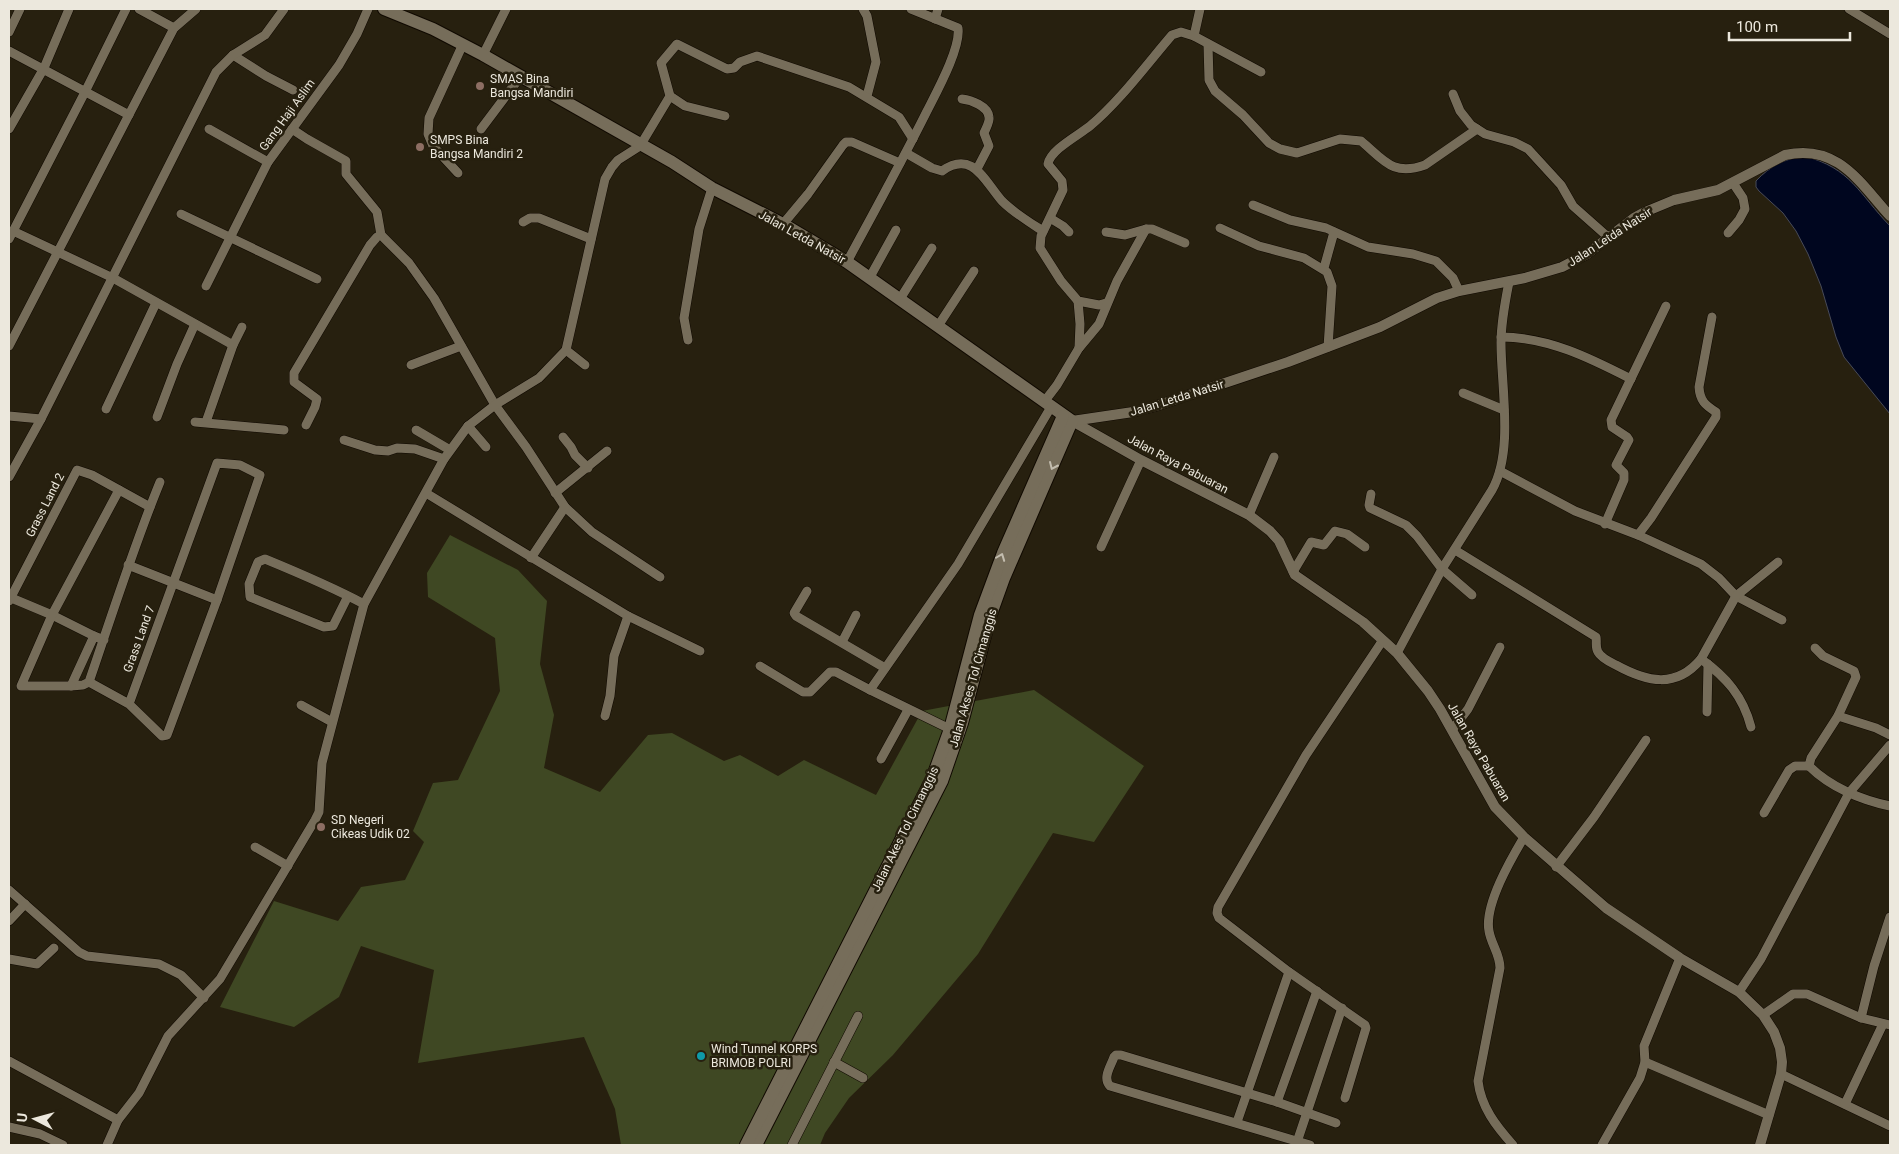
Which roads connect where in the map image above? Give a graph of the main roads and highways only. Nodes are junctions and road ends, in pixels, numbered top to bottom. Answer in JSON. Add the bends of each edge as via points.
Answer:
{"nodes":[{"id":1,"x":384,"y":9,"type":"edge"},
{"id":2,"x":1068,"y":418,"type":"junction"},
{"id":3,"x":746,"y":1145,"type":"edge"},
{"id":4,"x":756,"y":1145,"type":"edge"}],
"edges":[{"from":1,"to":2,"type":"main road","name":"Jalan Letda Natsir","via":[[463,44],[847,262]]},
{"from":3,"to":2,"type":"main road","name":"Jalan Akes Tol Cimanggis","one_way":true,"via":[[932,779],[950,729],[980,615],[1003,553]]},
{"from":2,"to":4,"type":"main road","name":"Jalan Akses Tol Cimanggis","one_way":true,"via":[[990,617],[962,723],[942,781]]}]}
